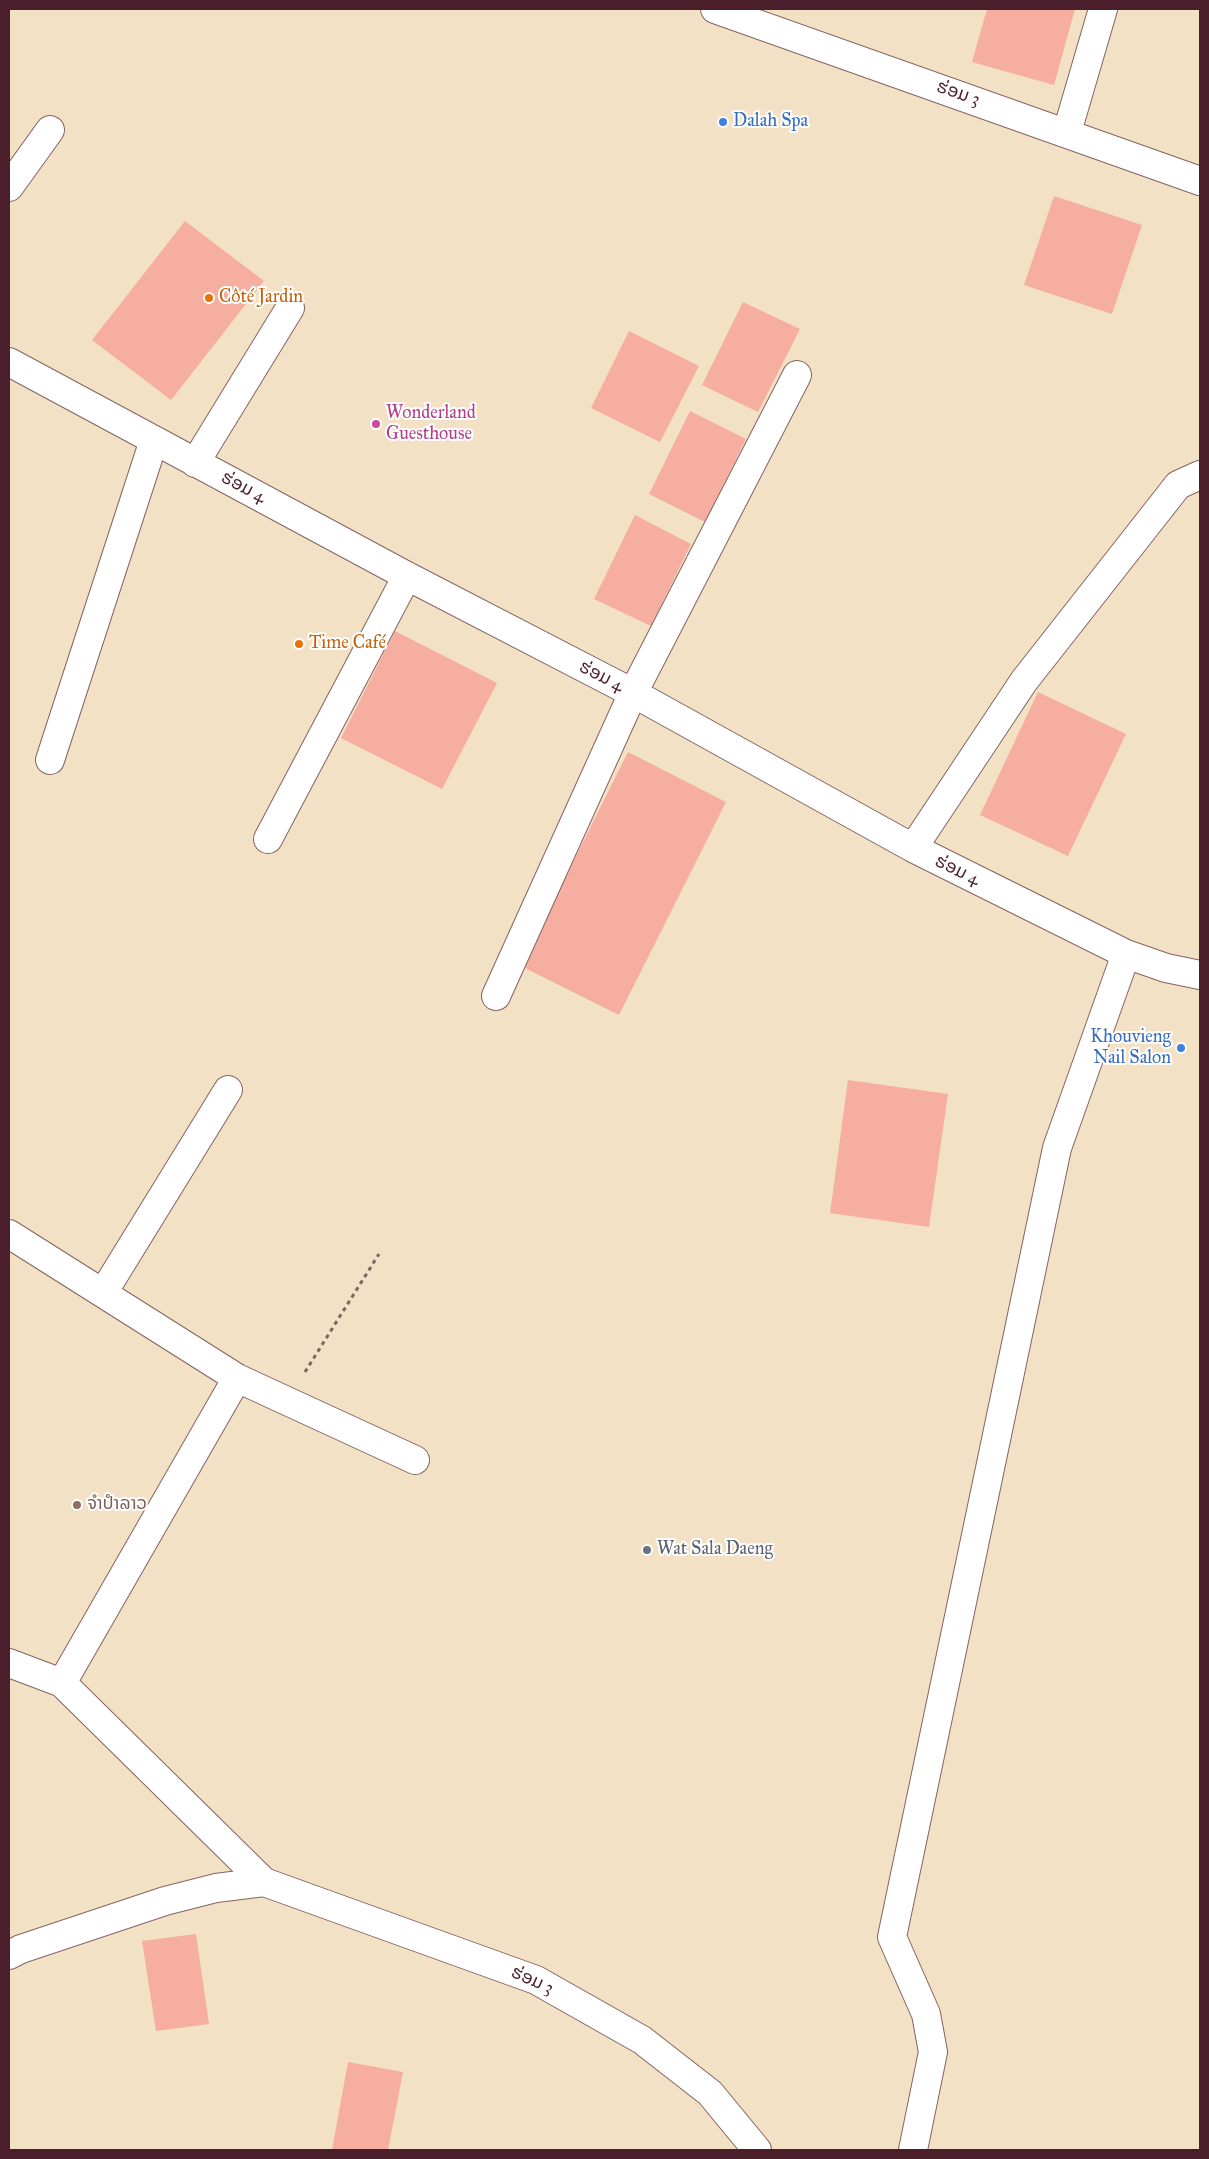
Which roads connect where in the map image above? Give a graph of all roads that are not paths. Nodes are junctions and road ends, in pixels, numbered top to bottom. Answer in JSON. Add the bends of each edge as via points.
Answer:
{"nodes":[{"id":1,"x":1102,"y":9,"type":"edge"},
{"id":2,"x":728,"y":11,"type":"edge"},
{"id":3,"x":50,"y":130,"type":"dead end"},
{"id":4,"x":1066,"y":132,"type":"junction"},
{"id":5,"x":1200,"y":181,"type":"edge"},
{"id":6,"x":9,"y":186,"type":"edge"},
{"id":7,"x":290,"y":308,"type":"dead end"},
{"id":8,"x":9,"y":362,"type":"edge"},
{"id":9,"x":798,"y":375,"type":"dead end"},
{"id":10,"x":154,"y":440,"type":"junction"},
{"id":11,"x":195,"y":463,"type":"junction"},
{"id":12,"x":1200,"y":475,"type":"edge"},
{"id":13,"x":407,"y":576,"type":"junction"},
{"id":14,"x":633,"y":693,"type":"junction"},
{"id":15,"x":50,"y":760,"type":"dead end"},
{"id":16,"x":268,"y":839,"type":"dead end"},
{"id":17,"x":912,"y":848,"type":"junction"},
{"id":18,"x":1126,"y":954,"type":"junction"},
{"id":19,"x":1200,"y":975,"type":"edge"},
{"id":20,"x":496,"y":996,"type":"dead end"},
{"id":21,"x":228,"y":1090,"type":"dead end"},
{"id":22,"x":9,"y":1234,"type":"edge"},
{"id":23,"x":103,"y":1293,"type":"junction"},
{"id":24,"x":238,"y":1378,"type":"junction"},
{"id":25,"x":415,"y":1460,"type":"dead end"},
{"id":26,"x":9,"y":1663,"type":"edge"},
{"id":27,"x":62,"y":1683,"type":"junction"},
{"id":28,"x":264,"y":1882,"type":"junction"},
{"id":29,"x":9,"y":1955,"type":"edge"},
{"id":30,"x":757,"y":2150,"type":"edge"},
{"id":31,"x":913,"y":2150,"type":"edge"}],
"edges":[{"from":1,"to":4,"type":"street"},
{"from":2,"to":4,"type":"street","name":"ຮ່ອມ 3"},
{"from":3,"to":6,"type":"street"},
{"from":4,"to":5,"type":"street","name":"ຮ່ອມ 3"},
{"from":7,"to":11,"type":"street"},
{"from":8,"to":10,"type":"street","name":"ຮ່ອມ 4"},
{"from":9,"to":14,"type":"street"},
{"from":10,"to":11,"type":"street","name":"ຮ່ອມ 4"},
{"from":10,"to":15,"type":"street"},
{"from":11,"to":13,"type":"street","name":"ຮ່ອມ 4"},
{"from":12,"to":17,"type":"street","via":[[1178,485],[1024,681]]},
{"from":13,"to":14,"type":"street","name":"ຮ່ອມ 4"},
{"from":13,"to":16,"type":"street"},
{"from":14,"to":17,"type":"street","name":"ຮ່ອມ 4"},
{"from":14,"to":20,"type":"street"},
{"from":17,"to":18,"type":"street","name":"ຮ່ອມ 4"},
{"from":18,"to":19,"type":"street","name":"ຮ່ອມ 4","via":[[1166,968]]},
{"from":18,"to":31,"type":"street","via":[[1057,1148],[892,1937],[926,2014],[934,2052]]},
{"from":21,"to":23,"type":"street"},
{"from":22,"to":23,"type":"street"},
{"from":23,"to":24,"type":"street"},
{"from":24,"to":25,"type":"street"},
{"from":24,"to":27,"type":"street"},
{"from":26,"to":27,"type":"street"},
{"from":27,"to":28,"type":"street"},
{"from":28,"to":29,"type":"street","via":[[216,1888],[165,1901]]},
{"from":28,"to":30,"type":"street","name":"ຮ່ອມ 3","via":[[536,1980],[642,2040],[710,2093]]}]}
